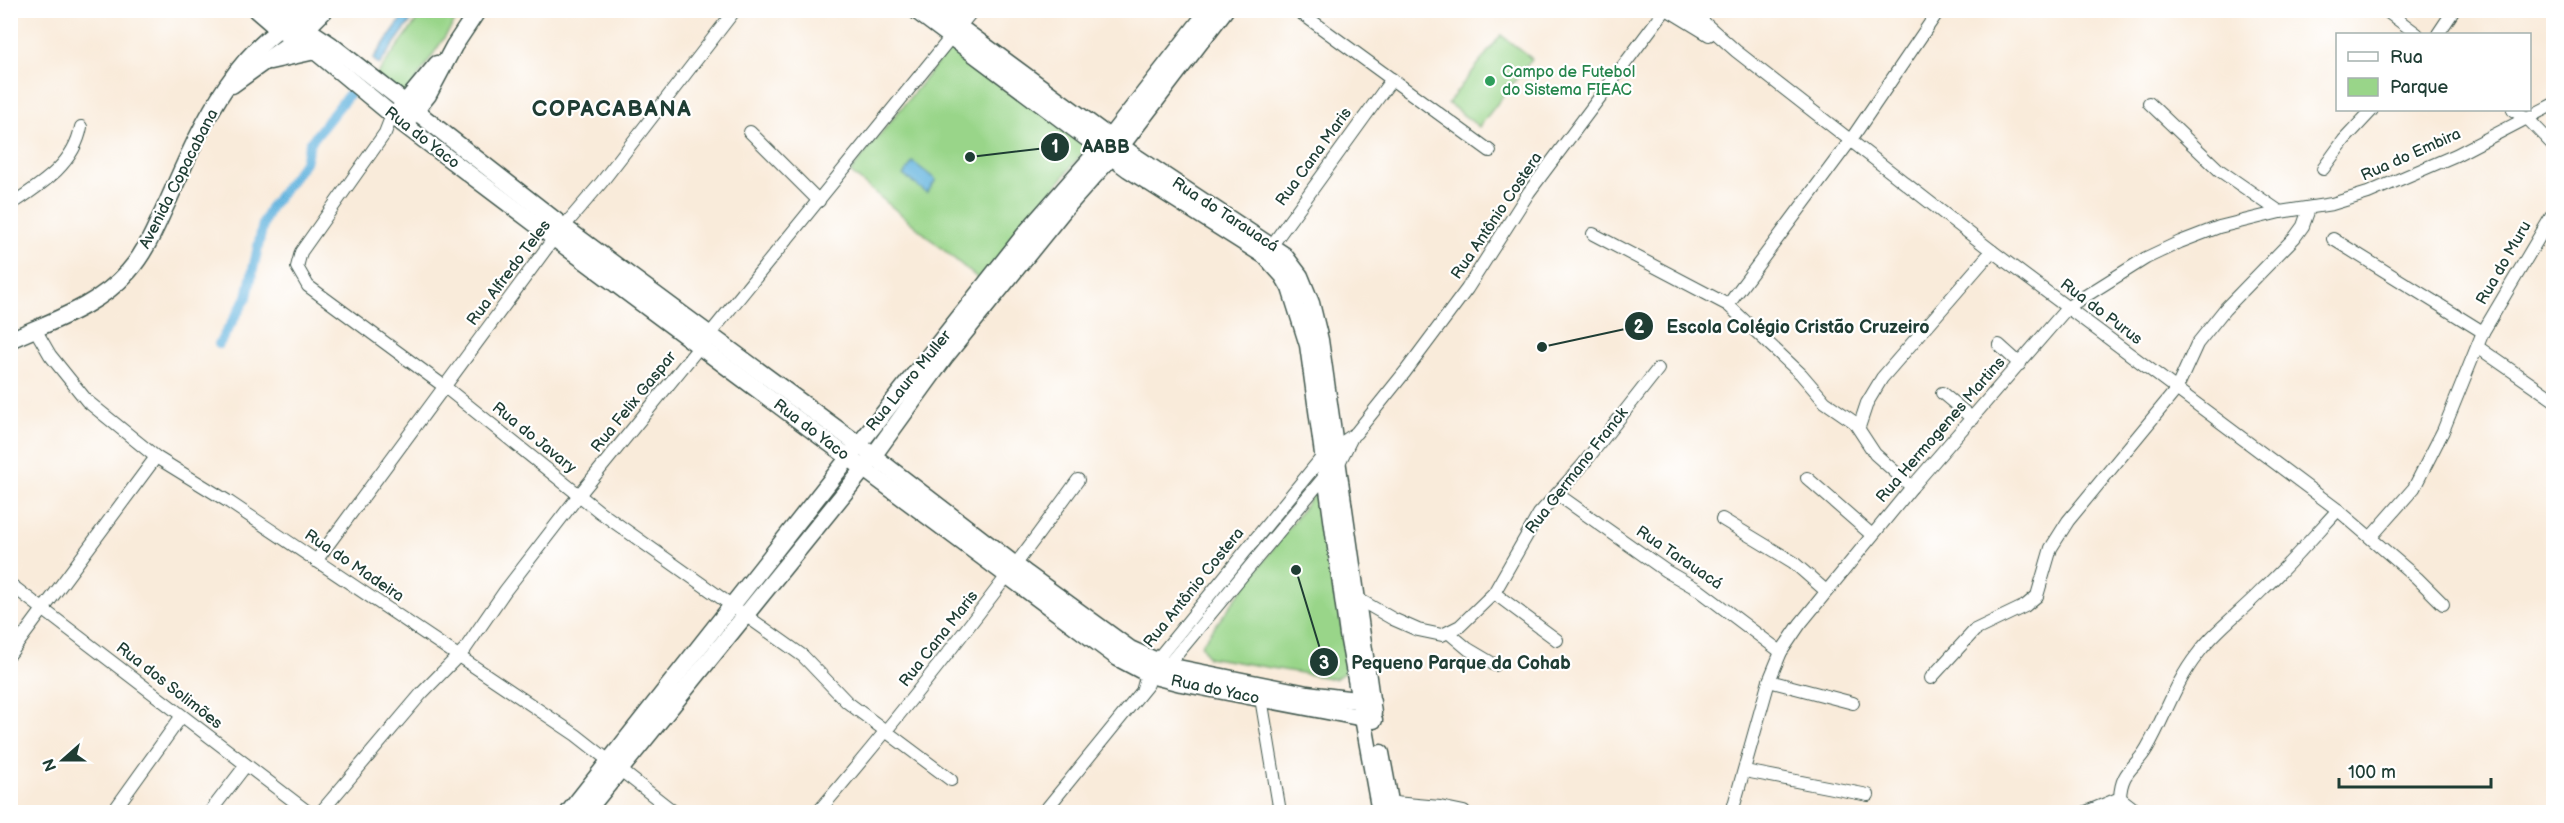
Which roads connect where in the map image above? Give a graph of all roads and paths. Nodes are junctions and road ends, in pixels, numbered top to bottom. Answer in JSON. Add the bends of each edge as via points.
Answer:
{"nodes":[{"id":1,"x":313,"y":10,"type":"edge"},
{"id":2,"x":326,"y":10,"type":"edge"},
{"id":3,"x":478,"y":10,"type":"edge"},
{"id":4,"x":735,"y":10,"type":"edge"},
{"id":5,"x":915,"y":10,"type":"edge"},
{"id":6,"x":936,"y":10,"type":"edge"},
{"id":7,"x":973,"y":10,"type":"edge"},
{"id":8,"x":1209,"y":10,"type":"edge"},
{"id":9,"x":1225,"y":10,"type":"edge"},
{"id":10,"x":1297,"y":10,"type":"edge"},
{"id":11,"x":1666,"y":10,"type":"edge"},
{"id":12,"x":1939,"y":10,"type":"edge"},
{"id":13,"x":2385,"y":10,"type":"edge"},
{"id":14,"x":2454,"y":10,"type":"edge"},
{"id":15,"x":258,"y":12,"type":"edge"},
{"id":16,"x":1684,"y":13,"type":"edge"},
{"id":17,"x":289,"y":26,"type":"edge"},
{"id":18,"x":955,"y":31,"type":"junction"},
{"id":19,"x":2416,"y":33,"type":"edge"},
{"id":20,"x":2439,"y":33,"type":"edge"},
{"id":21,"x":260,"y":44,"type":"junction"},
{"id":22,"x":323,"y":48,"type":"junction"},
{"id":23,"x":266,"y":62,"type":"junction"},
{"id":24,"x":1392,"y":79,"type":"junction"},
{"id":25,"x":225,"y":91,"type":"junction"},
{"id":26,"x":2149,"y":103,"type":"dead end"},
{"id":27,"x":2553,"y":104,"type":"edge"},
{"id":28,"x":2371,"y":111,"type":"edge"},
{"id":29,"x":2515,"y":111,"type":"edge"},
{"id":30,"x":404,"y":114,"type":"junction"},
{"id":31,"x":2528,"y":119,"type":"junction"},
{"id":32,"x":81,"y":127,"type":"dead end"},
{"id":33,"x":750,"y":132,"type":"dead end"},
{"id":34,"x":1850,"y":141,"type":"junction"},
{"id":35,"x":2553,"y":146,"type":"edge"},
{"id":36,"x":1111,"y":147,"type":"junction"},
{"id":37,"x":1490,"y":151,"type":"dead end"},
{"id":38,"x":2323,"y":169,"type":"dead end"},
{"id":39,"x":819,"y":201,"type":"junction"},
{"id":40,"x":10,"y":205,"type":"edge"},
{"id":41,"x":2309,"y":209,"type":"junction"},
{"id":42,"x":2280,"y":212,"type":"junction"},
{"id":43,"x":2553,"y":212,"type":"edge"},
{"id":44,"x":559,"y":233,"type":"junction"},
{"id":45,"x":1593,"y":234,"type":"dead end"},
{"id":46,"x":2333,"y":239,"type":"dead end"},
{"id":47,"x":1268,"y":250,"type":"junction"},
{"id":48,"x":1992,"y":251,"type":"junction"},
{"id":49,"x":1728,"y":305,"type":"junction"},
{"id":50,"x":2068,"y":307,"type":"junction"},
{"id":51,"x":35,"y":330,"type":"junction"},
{"id":52,"x":2484,"y":332,"type":"junction"},
{"id":53,"x":13,"y":335,"type":"edge"},
{"id":54,"x":706,"y":341,"type":"junction"},
{"id":55,"x":1999,"y":345,"type":"dead end"},
{"id":56,"x":2479,"y":348,"type":"junction"},
{"id":57,"x":2020,"y":364,"type":"junction"},
{"id":58,"x":1658,"y":369,"type":"dead end"},
{"id":59,"x":445,"y":387,"type":"junction"},
{"id":60,"x":2176,"y":390,"type":"junction"},
{"id":61,"x":1942,"y":393,"type":"dead end"},
{"id":62,"x":2553,"y":400,"type":"edge"},
{"id":63,"x":1973,"y":419,"type":"junction"},
{"id":64,"x":1859,"y":427,"type":"junction"},
{"id":65,"x":1344,"y":441,"type":"junction"},
{"id":66,"x":1323,"y":456,"type":"junction"},
{"id":67,"x":861,"y":457,"type":"junction"},
{"id":68,"x":156,"y":458,"type":"junction"},
{"id":69,"x":1339,"y":463,"type":"junction"},
{"id":70,"x":1325,"y":476,"type":"junction"},
{"id":71,"x":1807,"y":478,"type":"dead end"},
{"id":72,"x":1078,"y":480,"type":"dead end"},
{"id":73,"x":1912,"y":487,"type":"junction"},
{"id":74,"x":579,"y":495,"type":"junction"},
{"id":75,"x":1557,"y":495,"type":"junction"},
{"id":76,"x":1283,"y":506,"type":"junction"},
{"id":77,"x":2338,"y":510,"type":"junction"},
{"id":78,"x":1294,"y":514,"type":"junction"},
{"id":79,"x":1722,"y":519,"type":"dead end"},
{"id":80,"x":1872,"y":536,"type":"junction"},
{"id":81,"x":2371,"y":537,"type":"junction"},
{"id":82,"x":316,"y":561,"type":"junction"},
{"id":83,"x":1012,"y":571,"type":"junction"},
{"id":84,"x":10,"y":584,"type":"edge"},
{"id":85,"x":1341,"y":590,"type":"junction"},
{"id":86,"x":1826,"y":591,"type":"junction"},
{"id":87,"x":1212,"y":592,"type":"junction"},
{"id":88,"x":1494,"y":593,"type":"junction"},
{"id":89,"x":1358,"y":598,"type":"junction"},
{"id":90,"x":1224,"y":600,"type":"junction"},
{"id":91,"x":2443,"y":604,"type":"dead end"},
{"id":92,"x":45,"y":609,"type":"junction"},
{"id":93,"x":739,"y":611,"type":"junction"},
{"id":94,"x":1449,"y":633,"type":"junction"},
{"id":95,"x":1557,"y":640,"type":"dead end"},
{"id":96,"x":1781,"y":652,"type":"junction"},
{"id":97,"x":10,"y":654,"type":"edge"},
{"id":98,"x":457,"y":655,"type":"junction"},
{"id":99,"x":1495,"y":665,"type":"dead end"},
{"id":100,"x":1154,"y":673,"type":"junction"},
{"id":101,"x":1931,"y":678,"type":"dead end"},
{"id":102,"x":1769,"y":681,"type":"junction"},
{"id":103,"x":1260,"y":692,"type":"junction"},
{"id":104,"x":1853,"y":704,"type":"dead end"},
{"id":105,"x":1367,"y":710,"type":"junction"},
{"id":106,"x":181,"y":717,"type":"junction"},
{"id":107,"x":888,"y":731,"type":"junction"},
{"id":108,"x":246,"y":765,"type":"junction"},
{"id":109,"x":615,"y":765,"type":"junction"},
{"id":110,"x":1745,"y":771,"type":"junction"},
{"id":111,"x":951,"y":780,"type":"dead end"},
{"id":112,"x":1868,"y":795,"type":"dead end"},
{"id":113,"x":2120,"y":798,"type":"junction"},
{"id":114,"x":1385,"y":807,"type":"edge"},
{"id":115,"x":114,"y":813,"type":"edge"},
{"id":116,"x":210,"y":813,"type":"edge"},
{"id":117,"x":308,"y":813,"type":"edge"},
{"id":118,"x":321,"y":813,"type":"edge"},
{"id":119,"x":569,"y":813,"type":"edge"},
{"id":120,"x":586,"y":813,"type":"edge"},
{"id":121,"x":674,"y":813,"type":"edge"},
{"id":122,"x":818,"y":813,"type":"edge"},
{"id":123,"x":1044,"y":813,"type":"edge"},
{"id":124,"x":1280,"y":813,"type":"edge"},
{"id":125,"x":1464,"y":813,"type":"edge"},
{"id":126,"x":1732,"y":813,"type":"edge"},
{"id":127,"x":2086,"y":813,"type":"edge"},
{"id":128,"x":2138,"y":813,"type":"edge"}],
"edges":[{"from":1,"to":17,"type":"street","name":"Avenida Copacabana"},
{"from":2,"to":17,"type":"street","name":"Avenida Copacabana"},
{"from":2,"to":22,"type":"street"},
{"from":3,"to":30,"type":"street","via":[[428,95]]},
{"from":4,"to":44,"type":"street","name":"Rua Alfredo Teles"},
{"from":5,"to":18,"type":"street","name":"Rua do Tarauacá"},
{"from":6,"to":18,"type":"street","name":"Rua do Tarauacá"},
{"from":7,"to":18,"type":"street","name":"Rua Felix Gaspar"},
{"from":8,"to":36,"type":"street","name":"Rua Lauro Muller"},
{"from":9,"to":36,"type":"street","name":"Rua Lauro Muller"},
{"from":10,"to":24,"type":"street"},
{"from":11,"to":16,"type":"street","name":"Rua do Purus"},
{"from":11,"to":65,"type":"street","name":"Rua Antônio Costera","via":[[1529,192],[1467,289]]},
{"from":12,"to":34,"type":"street"},
{"from":13,"to":19,"type":"street"},
{"from":14,"to":20,"type":"street"},
{"from":15,"to":17,"type":"street","name":"Rua do Yaco"},
{"from":15,"to":21,"type":"street","via":[[263,31]]},
{"from":16,"to":34,"type":"street","name":"Rua do Purus"},
{"from":17,"to":21,"type":"street","name":"Avenida Copacabana"},
{"from":17,"to":22,"type":"street","name":"Rua do Yaco"},
{"from":17,"to":23,"type":"street","name":"Avenida Copacabana"},
{"from":18,"to":36,"type":"street","name":"Rua do Tarauacá"},
{"from":18,"to":39,"type":"street","name":"Rua Felix Gaspar"},
{"from":21,"to":25,"type":"street","name":"Avenida Copacabana","via":[[236,71]]},
{"from":22,"to":23,"type":"street"},
{"from":22,"to":30,"type":"street","name":"Rua do Yaco"},
{"from":23,"to":25,"type":"street","name":"Avenida Copacabana"},
{"from":24,"to":37,"type":"street"},
{"from":24,"to":47,"type":"street","name":"Rua Cana Maris"},
{"from":25,"to":51,"type":"street","name":"Avenida Copacabana","via":[[192,149],[149,244],[127,274],[76,311]]},
{"from":26,"to":42,"type":"street","via":[[2219,170]]},
{"from":27,"to":31,"type":"street","name":"Rua do Embira"},
{"from":28,"to":38,"type":"street"},
{"from":29,"to":31,"type":"street"},
{"from":30,"to":44,"type":"street","name":"Rua do Yaco"},
{"from":30,"to":59,"type":"street","name":"Rua do Javary","via":[[341,192],[297,260],[299,274],[315,291]]},
{"from":31,"to":35,"type":"street"},
{"from":31,"to":41,"type":"street","name":"Rua do Embira","via":[[2405,178]]},
{"from":32,"to":40,"type":"street","via":[[75,149],[57,170]]},
{"from":33,"to":39,"type":"street"},
{"from":34,"to":48,"type":"street","name":"Rua do Purus"},
{"from":34,"to":49,"type":"street"},
{"from":36,"to":47,"type":"street","name":"Rua do Tarauacá"},
{"from":36,"to":67,"type":"street","name":"Rua Lauro Muller","via":[[1029,229],[877,419]]},
{"from":39,"to":54,"type":"street","name":"Rua Felix Gaspar"},
{"from":41,"to":42,"type":"street","name":"Rua Hermogenes Martins"},
{"from":41,"to":60,"type":"street","via":[[2304,226],[2295,237],[2248,283],[2197,344]]},
{"from":42,"to":50,"type":"street","name":"Rua Hermogenes Martins","via":[[2219,227],[2180,242],[2146,258]]},
{"from":43,"to":52,"type":"street","name":"Rua do Muru"},
{"from":44,"to":54,"type":"street","name":"Rua do Yaco"},
{"from":44,"to":59,"type":"street","name":"Rua Alfredo Teles"},
{"from":45,"to":49,"type":"street"},
{"from":46,"to":52,"type":"street"},
{"from":47,"to":65,"type":"street","name":"Rua do Tarauacá","via":[[1294,266],[1311,303]]},
{"from":47,"to":66,"type":"street","name":"Rua do Tarauacá","via":[[1296,302],[1308,345]]},
{"from":48,"to":50,"type":"street","name":"Rua do Purus"},
{"from":48,"to":64,"type":"street","via":[[1882,378]]},
{"from":49,"to":64,"type":"street","via":[[1825,402]]},
{"from":50,"to":57,"type":"street","name":"Rua Hermogenes Martins"},
{"from":50,"to":60,"type":"street","name":"Rua do Purus"},
{"from":51,"to":53,"type":"street","name":"Avenida Copacabana"},
{"from":51,"to":68,"type":"street","name":"Rua do Madeira","via":[[87,401]]},
{"from":52,"to":56,"type":"street","name":"Rua do Muru"},
{"from":54,"to":67,"type":"street","name":"Rua do Yaco"},
{"from":54,"to":74,"type":"street","name":"Rua Felix Gaspar"},
{"from":55,"to":57,"type":"street"},
{"from":56,"to":62,"type":"street"},
{"from":56,"to":81,"type":"street","name":"Rua do Muru","via":[[2414,488]]},
{"from":57,"to":63,"type":"street","name":"Rua Hermogenes Martins"},
{"from":58,"to":75,"type":"street","name":"Rua Germano Franck"},
{"from":59,"to":74,"type":"street","name":"Rua do Javary"},
{"from":59,"to":82,"type":"street","name":"Rua Alfredo Teles"},
{"from":60,"to":77,"type":"street","name":"Rua do Purus"},
{"from":60,"to":101,"type":"street","via":[[2068,521],[2051,548],[2037,596],[1975,630]]},
{"from":61,"to":63,"type":"street"},
{"from":63,"to":73,"type":"street","name":"Rua Hermogenes Martins"},
{"from":64,"to":73,"type":"street","via":[[1875,454]]},
{"from":65,"to":66,"type":"street","name":"Rua Antônio Costera"},
{"from":65,"to":69,"type":"street","name":"Rua do Tarauacá"},
{"from":66,"to":70,"type":"street","name":"Rua do Tarauacá"},
{"from":66,"to":76,"type":"street","name":"Rua Antônio Costera"},
{"from":67,"to":83,"type":"street","name":"Rua do Yaco"},
{"from":67,"to":93,"type":"street","name":"Rua Lauro Muller"},
{"from":68,"to":82,"type":"street","name":"Rua do Madeira"},
{"from":68,"to":92,"type":"street"},
{"from":69,"to":70,"type":"street","name":"Rua Antônio Costera"},
{"from":69,"to":89,"type":"street","name":"Rua do Tarauacá"},
{"from":70,"to":78,"type":"street","name":"Rua Antônio Costera"},
{"from":70,"to":85,"type":"street","name":"Rua do Tarauacá"},
{"from":71,"to":80,"type":"street"},
{"from":72,"to":83,"type":"street","name":"Rua Cana Maris"},
{"from":73,"to":80,"type":"street","name":"Rua Hermogenes Martins"},
{"from":74,"to":93,"type":"street","name":"Rua do Javary"},
{"from":74,"to":98,"type":"street","name":"Rua Felix Gaspar"},
{"from":75,"to":88,"type":"street","name":"Rua Germano Franck","via":[[1527,532]]},
{"from":75,"to":96,"type":"street","name":"Rua Tarauacá","via":[[1700,590]]},
{"from":76,"to":78,"type":"street"},
{"from":76,"to":87,"type":"street","name":"Rua Antônio Costera"},
{"from":77,"to":81,"type":"street","name":"Rua do Purus"},
{"from":77,"to":113,"type":"street","via":[[2195,657],[2140,760],[2125,773]]},
{"from":78,"to":90,"type":"street","name":"Rua Antônio Costera"},
{"from":79,"to":86,"type":"street","via":[[1793,562]]},
{"from":80,"to":86,"type":"street","name":"Rua Hermogenes Martins"},
{"from":81,"to":91,"type":"street","name":"Rua do Purus"},
{"from":82,"to":98,"type":"street","name":"Rua do Madeira"},
{"from":83,"to":100,"type":"street","name":"Rua do Yaco","via":[[1118,658]]},
{"from":83,"to":107,"type":"street","name":"Rua Cana Maris"},
{"from":84,"to":92,"type":"street","name":"Rua dos Solimões"},
{"from":85,"to":89,"type":"street"},
{"from":85,"to":105,"type":"street"},
{"from":86,"to":96,"type":"street","name":"Rua Hermogenes Martins"},
{"from":87,"to":90,"type":"street"},
{"from":87,"to":100,"type":"street","name":"Rua Antônio Costera"},
{"from":88,"to":94,"type":"street","name":"Rua Germano Franck"},
{"from":88,"to":95,"type":"street"},
{"from":89,"to":94,"type":"street","via":[[1418,630]]},
{"from":89,"to":105,"type":"street"},
{"from":90,"to":100,"type":"street","name":"Rua Antônio Costera"},
{"from":92,"to":97,"type":"street"},
{"from":92,"to":106,"type":"street","name":"Rua dos Solimões"},
{"from":93,"to":107,"type":"street","name":"Rua do Javary","via":[[803,656],[847,702]]},
{"from":93,"to":109,"type":"street","name":"Rua Lauro Muller"},
{"from":94,"to":99,"type":"street"},
{"from":96,"to":102,"type":"street","name":"Rua Hermogenes Martins"},
{"from":98,"to":109,"type":"street","name":"Rua do Madeira"},
{"from":98,"to":118,"type":"street","name":"Rua Felix Gaspar"},
{"from":100,"to":103,"type":"street","name":"Rua do Yaco"},
{"from":100,"to":123,"type":"street","name":"Rua Antônio Costera"},
{"from":102,"to":104,"type":"street"},
{"from":102,"to":110,"type":"street","name":"Rua Hermogenes Martins"},
{"from":103,"to":105,"type":"street","name":"Rua do Yaco"},
{"from":103,"to":124,"type":"street"},
{"from":105,"to":114,"type":"street"},
{"from":106,"to":108,"type":"street","name":"Rua dos Solimões"},
{"from":106,"to":115,"type":"street"},
{"from":107,"to":111,"type":"street","name":"Rua do Javary"},
{"from":107,"to":122,"type":"street","name":"Rua Cana Maris"},
{"from":108,"to":116,"type":"street"},
{"from":108,"to":117,"type":"street","name":"Rua dos Solimões"},
{"from":109,"to":119,"type":"street","name":"Rua Lauro Muller"},
{"from":109,"to":120,"type":"street","name":"Rua Lauro Muller"},
{"from":109,"to":121,"type":"street","name":"Rua do Madeira"},
{"from":110,"to":112,"type":"street"},
{"from":110,"to":126,"type":"street","name":"Rua Hermogenes Martins"},
{"from":113,"to":127,"type":"street"},
{"from":113,"to":128,"type":"street"},
{"from":114,"to":125,"type":"street"}]}
